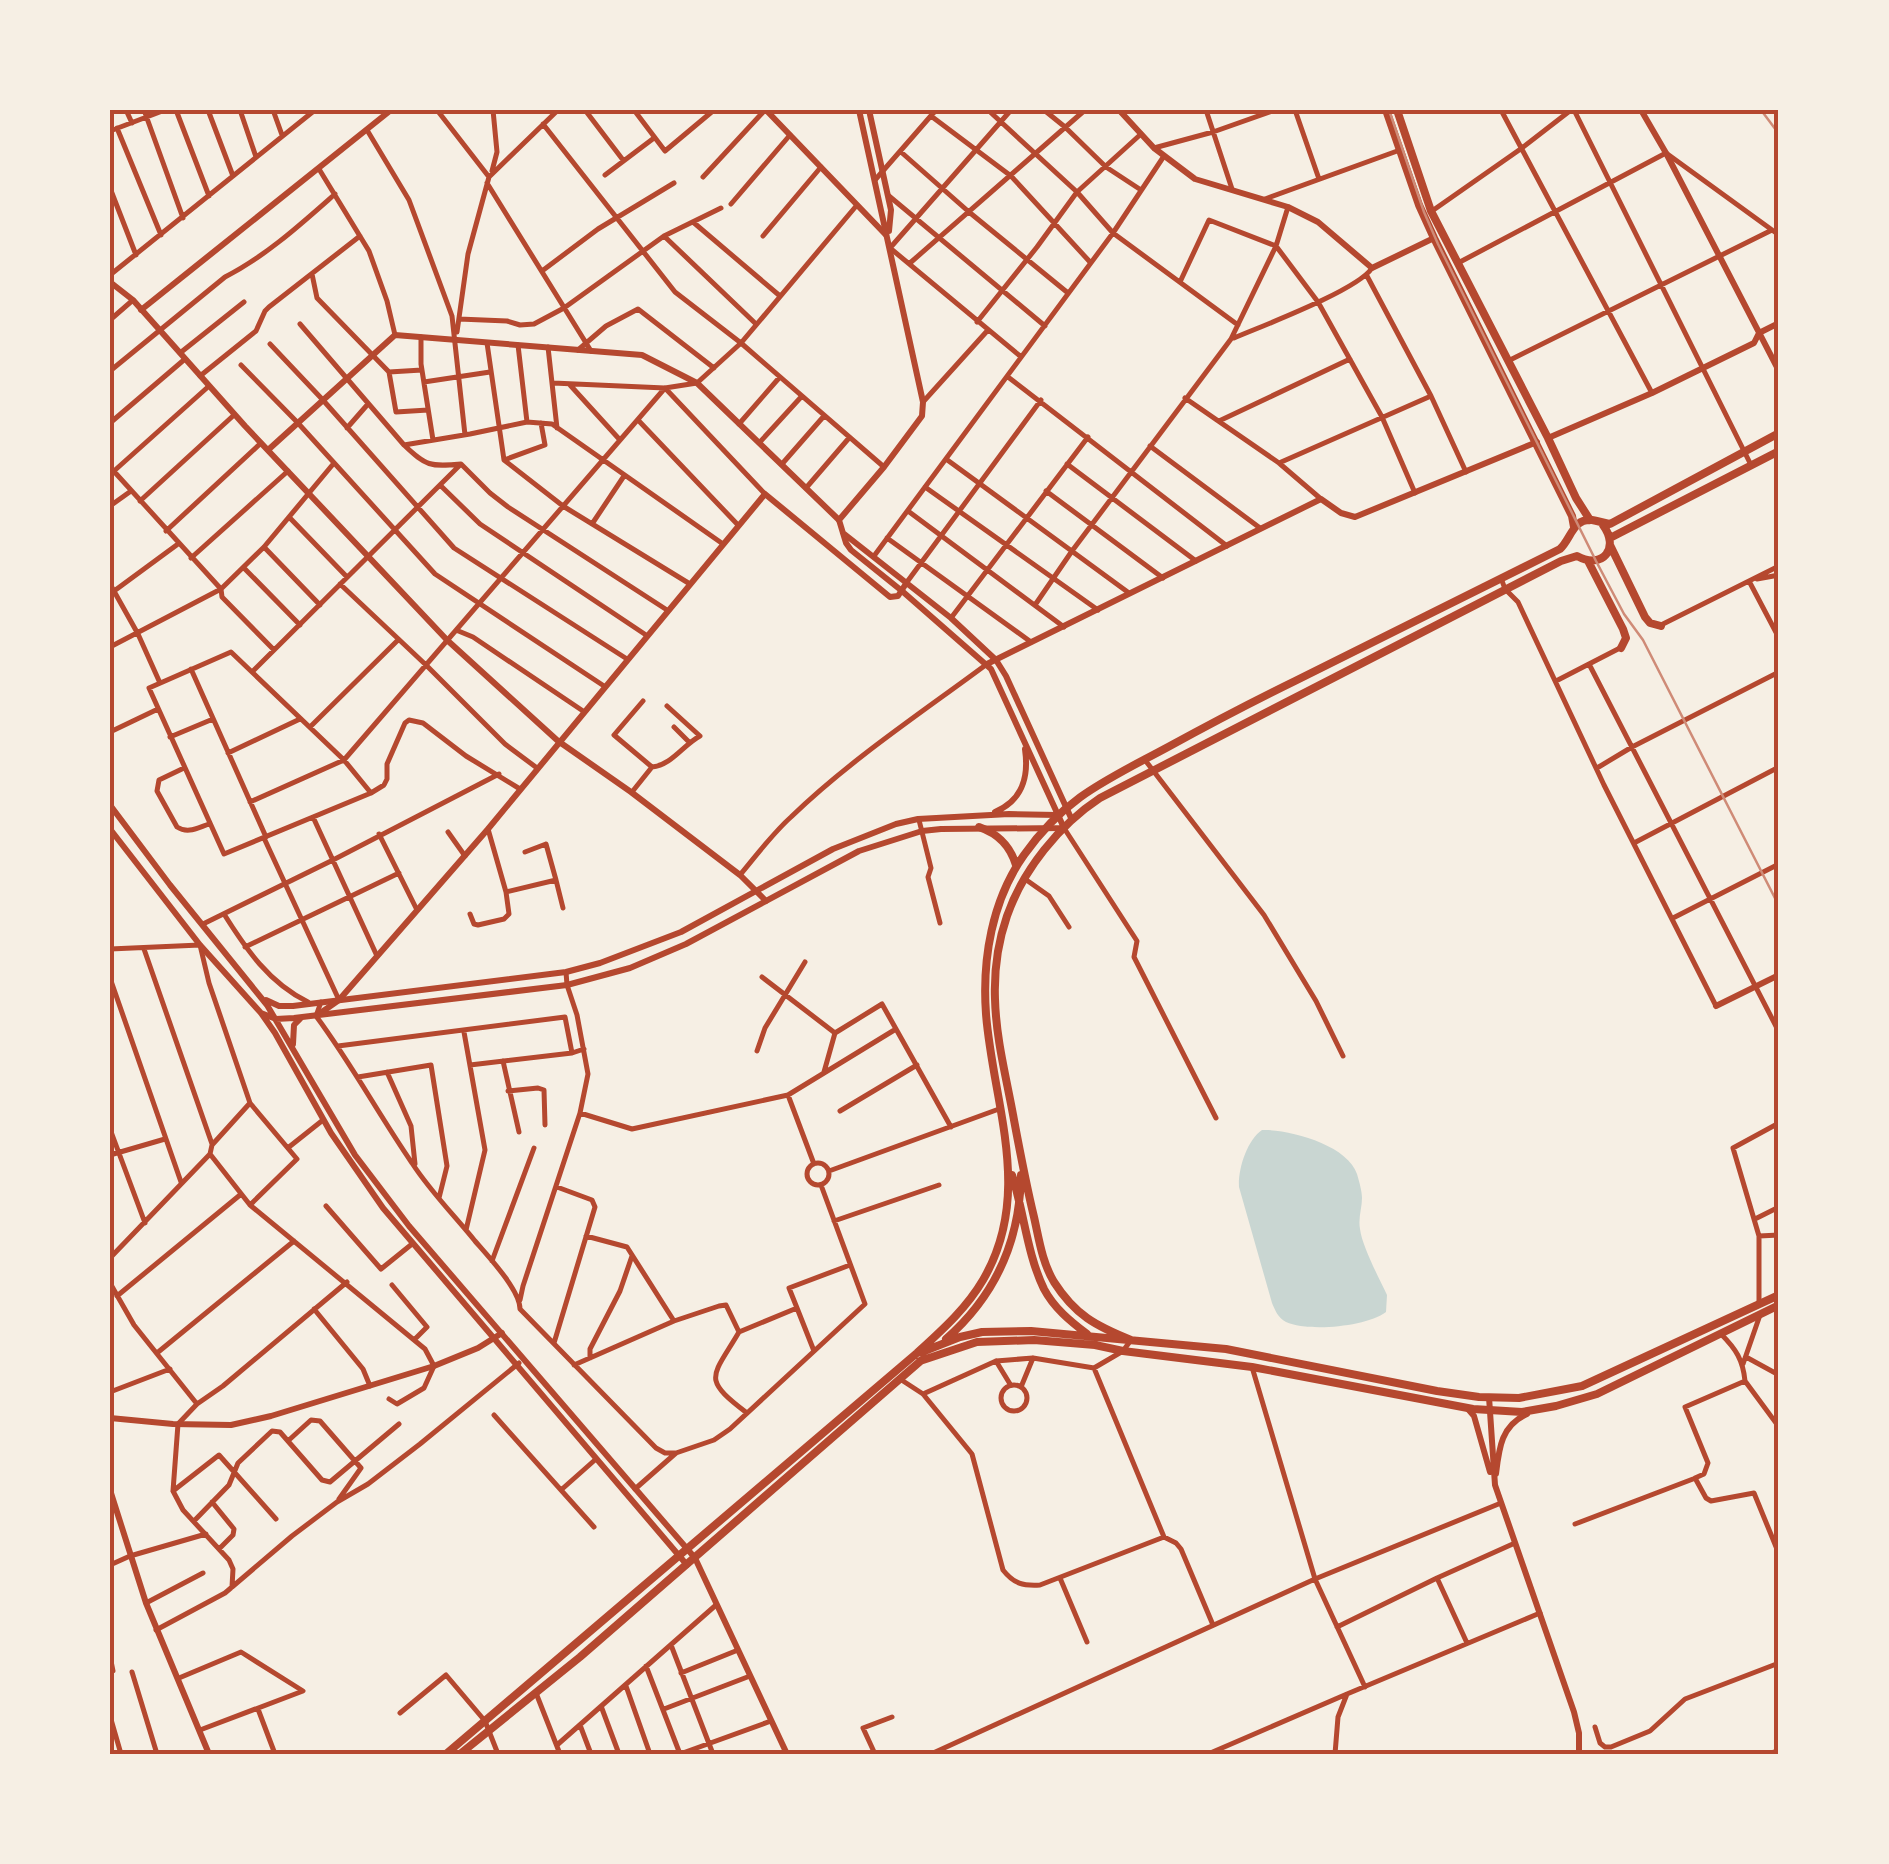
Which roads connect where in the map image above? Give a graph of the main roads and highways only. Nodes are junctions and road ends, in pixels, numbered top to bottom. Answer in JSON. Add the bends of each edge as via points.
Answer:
{"nodes":[{"id":1,"x":391,"y":110,"type":"edge"},
{"id":2,"x":766,"y":110,"type":"edge"},
{"id":3,"x":869,"y":110,"type":"edge"},
{"id":4,"x":1119,"y":110,"type":"edge"},
{"id":5,"x":1386,"y":110,"type":"edge"},
{"id":6,"x":1397,"y":110,"type":"edge"},
{"id":7,"x":1640,"y":110,"type":"edge"},
{"id":8,"x":860,"y":114,"type":"edge"},
{"id":9,"x":888,"y":238,"type":"junction"},
{"id":10,"x":1434,"y":238,"type":"junction"},
{"id":11,"x":110,"y":278,"type":"edge"},
{"id":12,"x":141,"y":310,"type":"junction"},
{"id":13,"x":1779,"y":323,"type":"edge"},
{"id":14,"x":1759,"y":333,"type":"junction"},
{"id":15,"x":1779,"y":370,"type":"edge"},
{"id":16,"x":1779,"y":433,"type":"edge"},
{"id":17,"x":1548,"y":438,"type":"junction"},
{"id":18,"x":1537,"y":442,"type":"junction"},
{"id":19,"x":264,"y":447,"type":"junction"},
{"id":20,"x":1779,"y":451,"type":"edge"},
{"id":21,"x":839,"y":520,"type":"junction"},
{"id":22,"x":1590,"y":520,"type":"junction"},
{"id":23,"x":1604,"y":525,"type":"junction"},
{"id":24,"x":1574,"y":527,"type":"junction"},
{"id":25,"x":842,"y":532,"type":"junction"},
{"id":26,"x":1569,"y":541,"type":"junction"},
{"id":27,"x":1610,"y":541,"type":"junction"},
{"id":28,"x":1577,"y":556,"type":"junction"},
{"id":29,"x":1588,"y":561,"type":"junction"},
{"id":30,"x":907,"y":582,"type":"junction"},
{"id":31,"x":902,"y":591,"type":"junction"},
{"id":32,"x":1660,"y":626,"type":"road end"},
{"id":33,"x":1622,"y":648,"type":"road end"},
{"id":34,"x":996,"y":660,"type":"junction"},
{"id":35,"x":987,"y":664,"type":"junction"},
{"id":36,"x":1023,"y":738,"type":"junction"},
{"id":37,"x":558,"y":741,"type":"junction"},
{"id":38,"x":110,"y":804,"type":"edge"},
{"id":39,"x":1066,"y":807,"type":"junction"},
{"id":40,"x":988,"y":815,"type":"junction"},
{"id":41,"x":1057,"y":815,"type":"junction"},
{"id":42,"x":1072,"y":820,"type":"junction"},
{"id":43,"x":110,"y":828,"type":"edge"},
{"id":44,"x":980,"y":828,"type":"junction"},
{"id":45,"x":1046,"y":828,"type":"junction"},
{"id":46,"x":1064,"y":828,"type":"junction"},
{"id":47,"x":1016,"y":866,"type":"junction"},
{"id":48,"x":757,"y":892,"type":"junction"},
{"id":49,"x":766,"y":901,"type":"junction"},
{"id":50,"x":1779,"y":976,"type":"edge"},
{"id":51,"x":261,"y":997,"type":"junction"},
{"id":52,"x":339,"y":1000,"type":"junction"},
{"id":53,"x":286,"y":1006,"type":"junction"},
{"id":54,"x":1716,"y":1006,"type":"road end"},
{"id":55,"x":261,"y":1013,"type":"junction"},
{"id":56,"x":316,"y":1016,"type":"junction"},
{"id":57,"x":302,"y":1017,"type":"junction"},
{"id":58,"x":276,"y":1018,"type":"junction"},
{"id":59,"x":275,"y":1033,"type":"junction"},
{"id":60,"x":293,"y":1046,"type":"junction"},
{"id":61,"x":1021,"y":1161,"type":"junction"},
{"id":62,"x":1009,"y":1166,"type":"junction"},
{"id":63,"x":1020,"y":1202,"type":"junction"},
{"id":64,"x":1779,"y":1295,"type":"edge"},
{"id":65,"x":1779,"y":1306,"type":"edge"},
{"id":66,"x":502,"y":1333,"type":"junction"},
{"id":67,"x":1088,"y":1336,"type":"junction"},
{"id":68,"x":493,"y":1340,"type":"junction"},
{"id":69,"x":1132,"y":1340,"type":"junction"},
{"id":70,"x":938,"y":1346,"type":"junction"},
{"id":71,"x":1123,"y":1351,"type":"junction"},
{"id":72,"x":919,"y":1357,"type":"junction"},
{"id":73,"x":1490,"y":1398,"type":"junction"},
{"id":74,"x":1467,"y":1408,"type":"junction"},
{"id":75,"x":1489,"y":1411,"type":"junction"},
{"id":76,"x":1533,"y":1411,"type":"junction"},
{"id":77,"x":110,"y":1418,"type":"edge"},
{"id":78,"x":1495,"y":1486,"type":"junction"},
{"id":79,"x":110,"y":1490,"type":"edge"},
{"id":80,"x":683,"y":1552,"type":"junction"},
{"id":81,"x":695,"y":1558,"type":"junction"},
{"id":82,"x":687,"y":1565,"type":"junction"},
{"id":83,"x":702,"y":1571,"type":"junction"},
{"id":84,"x":1779,"y":1751,"type":"edge"},
{"id":85,"x":209,"y":1754,"type":"edge"},
{"id":86,"x":446,"y":1754,"type":"edge"},
{"id":87,"x":460,"y":1754,"type":"edge"},
{"id":88,"x":787,"y":1754,"type":"edge"},
{"id":89,"x":1579,"y":1754,"type":"edge"},
{"id":90,"x":1769,"y":1754,"type":"edge"}],
"edges":[{"from":1,"to":12,"type":"main road"},
{"from":2,"to":9,"type":"main road"},
{"from":3,"to":9,"type":"main road","via":[[891,210]]},
{"from":4,"to":10,"type":"main road","via":[[1195,179],[1318,222],[1372,268]]},
{"from":5,"to":10,"type":"main road"},
{"from":6,"to":17,"type":"main road","via":[[1432,211]]},
{"from":7,"to":14,"type":"main road"},
{"from":8,"to":9,"type":"main road"},
{"from":9,"to":21,"type":"main road","via":[[922,416]]},
{"from":10,"to":18,"type":"main road"},
{"from":11,"to":12,"type":"main road"},
{"from":12,"to":19,"type":"main road"},
{"from":13,"to":14,"type":"main road"},
{"from":14,"to":15,"type":"main road"},
{"from":14,"to":17,"type":"main road","via":[[1754,343],[1652,394]]},
{"from":16,"to":23,"type":"main road"},
{"from":17,"to":22,"type":"main road"},
{"from":18,"to":24,"type":"main road"},
{"from":18,"to":34,"type":"main road","via":[[1354,518],[1322,499]]},
{"from":19,"to":21,"type":"main road","via":[[395,336],[642,355],[697,383]]},
{"from":19,"to":37,"type":"main road","via":[[447,640]]},
{"from":20,"to":27,"type":"main road"},
{"from":21,"to":25,"type":"main road"},
{"from":22,"to":23,"type":"main road"},
{"from":22,"to":24,"type":"main road"},
{"from":23,"to":27,"type":"main road"},
{"from":24,"to":26,"type":"main road"},
{"from":25,"to":30,"type":"main road"},
{"from":25,"to":31,"type":"main road","via":[[851,550]]},
{"from":26,"to":28,"type":"main road"},
{"from":26,"to":39,"type":"main road","via":[[1215,721]]},
{"from":27,"to":29,"type":"main road","via":[[1602,558]]},
{"from":27,"to":32,"type":"main road","via":[[1645,617]]},
{"from":28,"to":29,"type":"main road"},
{"from":28,"to":42,"type":"main road","via":[[1152,770]]},
{"from":29,"to":33,"type":"main road","via":[[1624,629]]},
{"from":30,"to":31,"type":"main road"},
{"from":30,"to":34,"type":"main road"},
{"from":31,"to":35,"type":"main road"},
{"from":31,"to":37,"type":"main road","via":[[890,598],[764,494]]},
{"from":34,"to":35,"type":"main road"},
{"from":34,"to":39,"type":"main road"},
{"from":35,"to":36,"type":"main road"},
{"from":36,"to":40,"type":"main road","via":[[1023,787]]},
{"from":36,"to":41,"type":"main road"},
{"from":37,"to":48,"type":"main road"},
{"from":37,"to":52,"type":"main road"},
{"from":38,"to":51,"type":"main road"},
{"from":39,"to":41,"type":"main road"},
{"from":39,"to":42,"type":"main road"},
{"from":40,"to":41,"type":"main road"},
{"from":40,"to":48,"type":"main road","via":[[896,824],[833,849]]},
{"from":41,"to":45,"type":"main road"},
{"from":41,"to":46,"type":"main road"},
{"from":42,"to":46,"type":"main road"},
{"from":43,"to":55,"type":"main road"},
{"from":44,"to":45,"type":"main road"},
{"from":44,"to":47,"type":"main road","via":[[1007,845]]},
{"from":44,"to":49,"type":"main road","via":[[922,831],[859,851]]},
{"from":45,"to":46,"type":"main road"},
{"from":45,"to":47,"type":"main road"},
{"from":46,"to":61,"type":"main road","via":[[1025,878],[1006,920],[995,975]]},
{"from":47,"to":62,"type":"main road","via":[[996,910],[986,965],[986,1014]]},
{"from":48,"to":49,"type":"main road"},
{"from":48,"to":52,"type":"main road","via":[[655,943],[566,972]]},
{"from":49,"to":56,"type":"main road","via":[[662,955],[567,985]]},
{"from":50,"to":54,"type":"main road"},
{"from":51,"to":53,"type":"main road"},
{"from":51,"to":58,"type":"main road"},
{"from":52,"to":53,"type":"main road"},
{"from":52,"to":56,"type":"main road"},
{"from":53,"to":58,"type":"main road"},
{"from":55,"to":58,"type":"main road"},
{"from":55,"to":59,"type":"main road"},
{"from":56,"to":57,"type":"main road"},
{"from":57,"to":58,"type":"main road"},
{"from":57,"to":60,"type":"main road","via":[[294,1025]]},
{"from":58,"to":59,"type":"main road"},
{"from":58,"to":60,"type":"main road"},
{"from":59,"to":68,"type":"main road","via":[[354,1168]]},
{"from":60,"to":66,"type":"main road","via":[[366,1170]]},
{"from":61,"to":63,"type":"main road"},
{"from":61,"to":69,"type":"main road","via":[[1052,1278],[1081,1316]]},
{"from":62,"to":63,"type":"main road"},
{"from":62,"to":72,"type":"main road","via":[[993,1261]]},
{"from":63,"to":67,"type":"main road","via":[[1044,1290]]},
{"from":63,"to":70,"type":"main road","via":[[992,1286]]},
{"from":64,"to":73,"type":"main road","via":[[1582,1386]]},
{"from":65,"to":76,"type":"main road","via":[[1597,1394]]},
{"from":66,"to":68,"type":"main road"},
{"from":66,"to":80,"type":"main road"},
{"from":67,"to":69,"type":"main road"},
{"from":67,"to":70,"type":"main road","via":[[998,1331]]},
{"from":67,"to":71,"type":"main road"},
{"from":68,"to":77,"type":"main road","via":[[434,1366],[231,1425]]},
{"from":68,"to":80,"type":"main road"},
{"from":69,"to":73,"type":"main road","via":[[1226,1349]]},
{"from":70,"to":72,"type":"main road"},
{"from":71,"to":72,"type":"main road","via":[[1005,1340]]},
{"from":71,"to":74,"type":"main road","via":[[1252,1367]]},
{"from":72,"to":80,"type":"main road"},
{"from":72,"to":81,"type":"main road"},
{"from":73,"to":75,"type":"main road"},
{"from":74,"to":75,"type":"main road"},
{"from":74,"to":78,"type":"main road"},
{"from":75,"to":76,"type":"main road"},
{"from":75,"to":78,"type":"main road"},
{"from":76,"to":78,"type":"main road","via":[[1504,1433]]},
{"from":78,"to":89,"type":"main road","via":[[1574,1712]]},
{"from":79,"to":85,"type":"main road","via":[[156,1630]]},
{"from":80,"to":81,"type":"main road"},
{"from":80,"to":82,"type":"main road"},
{"from":80,"to":86,"type":"main road"},
{"from":81,"to":82,"type":"main road"},
{"from":81,"to":83,"type":"main road"},
{"from":82,"to":83,"type":"main road"},
{"from":82,"to":87,"type":"main road"},
{"from":83,"to":88,"type":"main road"},
{"from":84,"to":90,"type":"main road"}]}
